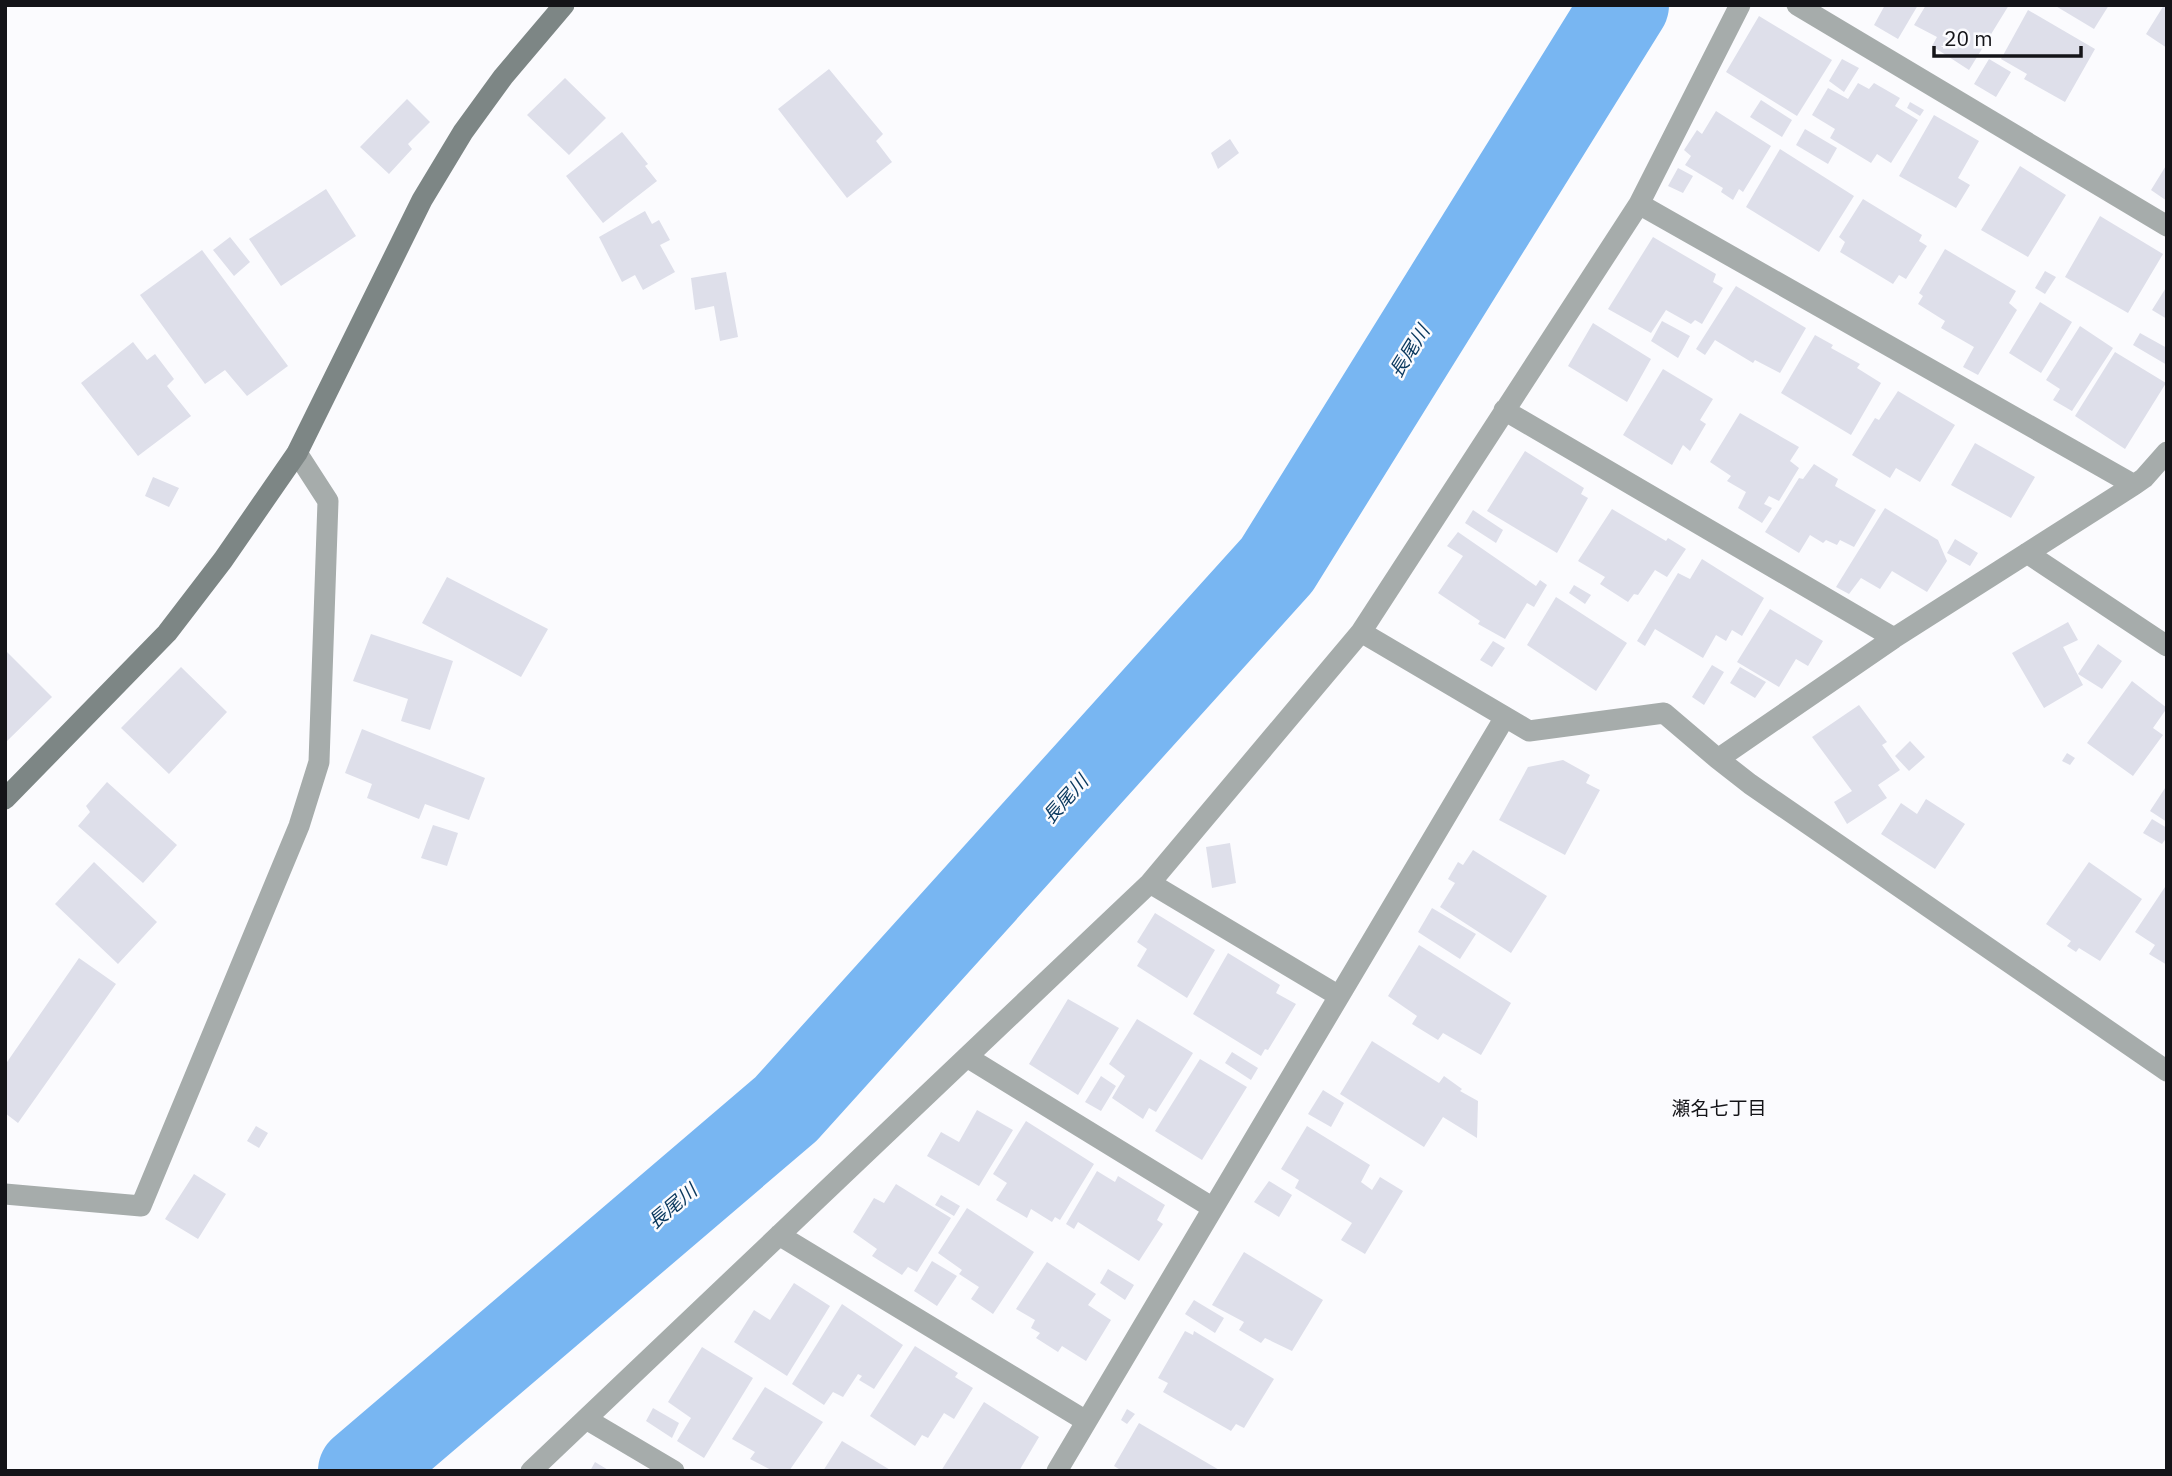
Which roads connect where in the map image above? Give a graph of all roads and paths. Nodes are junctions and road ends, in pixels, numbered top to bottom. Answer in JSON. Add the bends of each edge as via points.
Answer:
{"nodes":[{"id":1,"x":564,"y":5,"type":"edge"},
{"id":2,"x":1740,"y":5,"type":"edge"},
{"id":3,"x":1797,"y":5,"type":"edge"},
{"id":4,"x":1639,"y":204,"type":"junction"},
{"id":5,"x":2167,"y":226,"type":"edge"},
{"id":6,"x":1504,"y":410,"type":"junction"},
{"id":7,"x":2167,"y":452,"type":"edge"},
{"id":8,"x":297,"y":453,"type":"junction"},
{"id":9,"x":2134,"y":485,"type":"junction"},
{"id":10,"x":2027,"y":553,"type":"junction"},
{"id":11,"x":1361,"y":632,"type":"junction"},
{"id":12,"x":1894,"y":638,"type":"junction"},
{"id":13,"x":2167,"y":646,"type":"edge"},
{"id":14,"x":1505,"y":717,"type":"junction"},
{"id":15,"x":1718,"y":759,"type":"junction"},
{"id":16,"x":5,"y":799,"type":"edge"},
{"id":17,"x":1150,"y":883,"type":"junction"},
{"id":18,"x":1339,"y":996,"type":"junction"},
{"id":19,"x":967,"y":1057,"type":"junction"},
{"id":20,"x":2167,"y":1071,"type":"edge"},
{"id":21,"x":5,"y":1194,"type":"edge"},
{"id":22,"x":1213,"y":1208,"type":"junction"},
{"id":23,"x":779,"y":1235,"type":"junction"},
{"id":24,"x":586,"y":1419,"type":"junction"},
{"id":25,"x":1086,"y":1421,"type":"junction"},
{"id":26,"x":531,"y":1471,"type":"edge"},
{"id":27,"x":674,"y":1471,"type":"edge"},
{"id":28,"x":1057,"y":1471,"type":"edge"}],
"edges":[{"from":1,"to":8,"type":"street","via":[[487,99],[422,200]]},
{"from":2,"to":4,"type":"street"},
{"from":3,"to":5,"type":"street"},
{"from":4,"to":6,"type":"street"},
{"from":4,"to":9,"type":"street"},
{"from":6,"to":11,"type":"street"},
{"from":6,"to":12,"type":"street"},
{"from":7,"to":9,"type":"street"},
{"from":8,"to":16,"type":"street","via":[[167,633]]},
{"from":8,"to":21,"type":"street","via":[[328,501],[319,762],[299,826],[141,1206]]},
{"from":9,"to":10,"type":"street"},
{"from":10,"to":12,"type":"street"},
{"from":10,"to":13,"type":"street"},
{"from":11,"to":14,"type":"street"},
{"from":11,"to":17,"type":"street"},
{"from":12,"to":15,"type":"street"},
{"from":14,"to":15,"type":"street","via":[[1529,731],[1664,713]]},
{"from":14,"to":18,"type":"street"},
{"from":15,"to":20,"type":"street"},
{"from":17,"to":18,"type":"street"},
{"from":17,"to":19,"type":"street"},
{"from":18,"to":22,"type":"street"},
{"from":19,"to":22,"type":"street"},
{"from":19,"to":23,"type":"street"},
{"from":22,"to":25,"type":"street"},
{"from":23,"to":24,"type":"street"},
{"from":23,"to":25,"type":"street"},
{"from":24,"to":26,"type":"street"},
{"from":24,"to":27,"type":"street"},
{"from":25,"to":28,"type":"street"}]}
